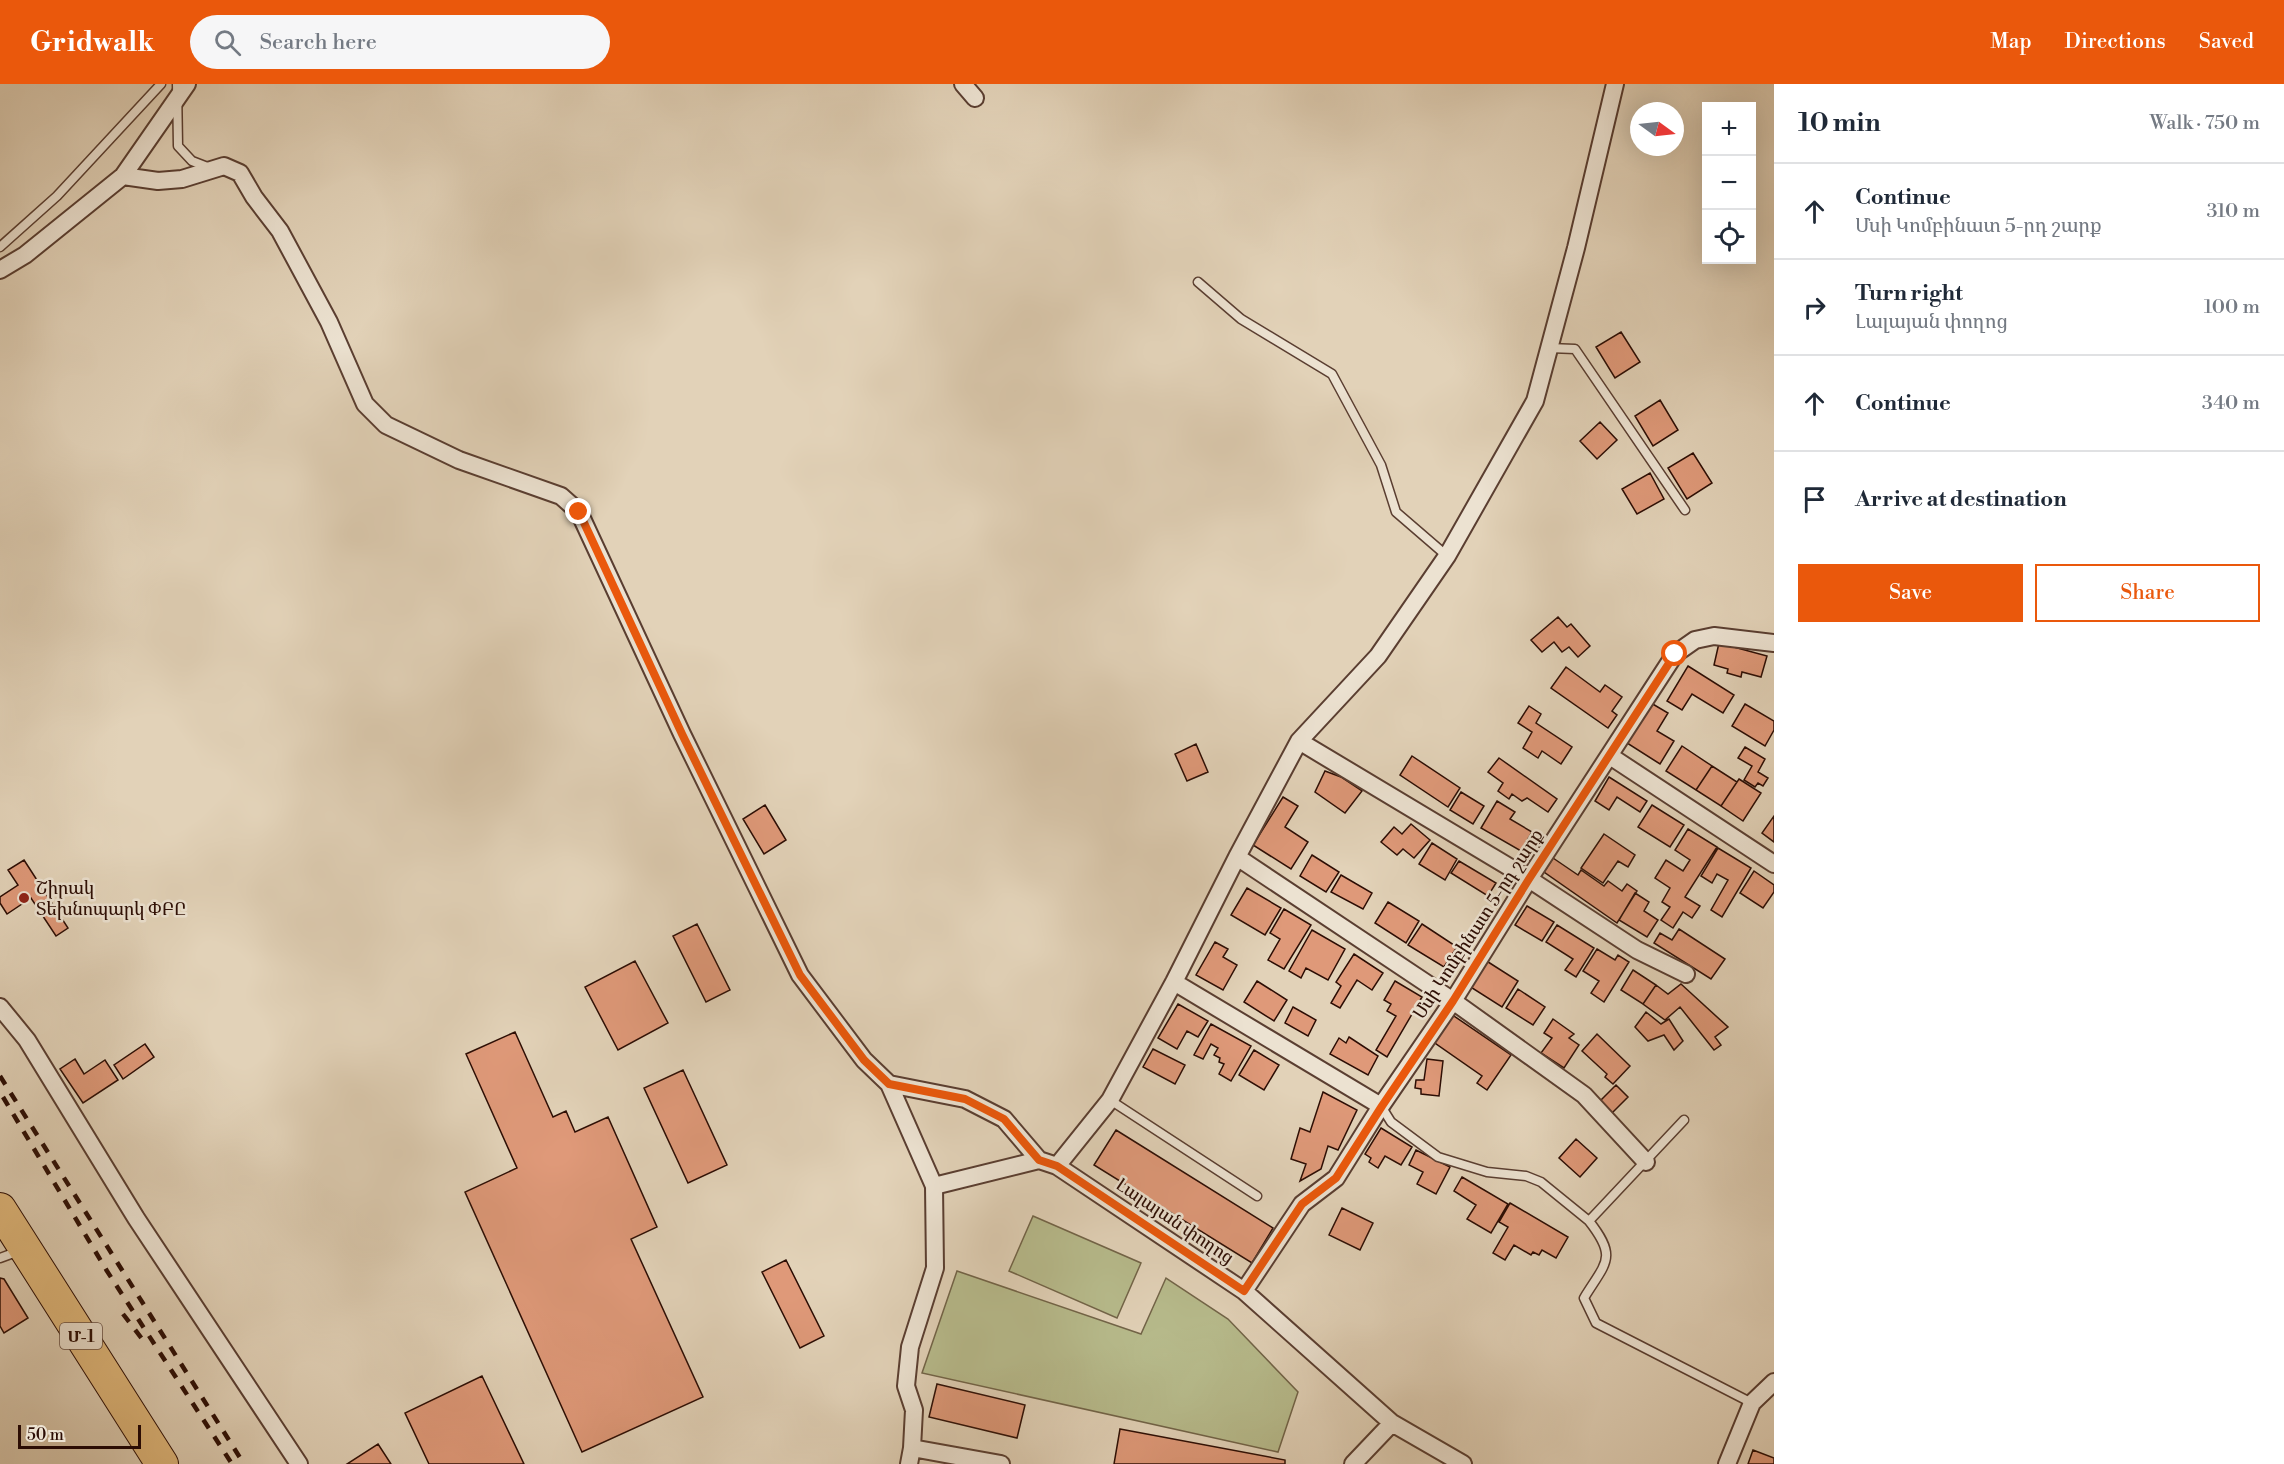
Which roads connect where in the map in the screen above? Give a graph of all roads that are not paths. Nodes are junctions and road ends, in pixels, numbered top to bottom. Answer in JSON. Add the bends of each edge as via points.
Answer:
{"nodes":[{"id":1,"x":161,"y":84,"type":"edge"},
{"id":2,"x":187,"y":84,"type":"edge"},
{"id":3,"x":963,"y":84,"type":"edge"},
{"id":4,"x":1615,"y":84,"type":"edge"},
{"id":5,"x":177,"y":92,"type":"edge"},
{"id":6,"x":975,"y":98,"type":"dead end"},
{"id":7,"x":212,"y":168,"type":"junction"},
{"id":8,"x":123,"y":176,"type":"junction"},
{"id":9,"x":0,"y":247,"type":"edge"},
{"id":10,"x":0,"y":270,"type":"edge"},
{"id":11,"x":1198,"y":282,"type":"dead end"},
{"id":12,"x":1549,"y":348,"type":"junction"},
{"id":13,"x":1684,"y":510,"type":"dead end"},
{"id":14,"x":1447,"y":556,"type":"junction"},
{"id":15,"x":1774,"y":643,"type":"edge"},
{"id":16,"x":1299,"y":741,"type":"junction"},
{"id":17,"x":1610,"y":756,"type":"junction"},
{"id":18,"x":1237,"y":856,"type":"junction"},
{"id":19,"x":1774,"y":864,"type":"edge"},
{"id":20,"x":1529,"y":879,"type":"junction"},
{"id":21,"x":1686,"y":974,"type":"dead end"},
{"id":22,"x":1174,"y":982,"type":"junction"},
{"id":23,"x":1453,"y":1001,"type":"junction"},
{"id":24,"x":0,"y":1007,"type":"edge"},
{"id":25,"x":889,"y":1084,"type":"junction"},
{"id":26,"x":1110,"y":1100,"type":"junction"},
{"id":27,"x":1382,"y":1106,"type":"junction"},
{"id":28,"x":1684,"y":1120,"type":"dead end"},
{"id":29,"x":1039,"y":1160,"type":"junction"},
{"id":30,"x":1646,"y":1162,"type":"junction"},
{"id":31,"x":1057,"y":1166,"type":"junction"},
{"id":32,"x":929,"y":1190,"type":"junction"},
{"id":33,"x":1257,"y":1196,"type":"dead end"},
{"id":34,"x":0,"y":1209,"type":"edge"},
{"id":35,"x":1589,"y":1221,"type":"junction"},
{"id":36,"x":13,"y":1253,"type":"edge"},
{"id":37,"x":1244,"y":1291,"type":"junction"},
{"id":38,"x":1774,"y":1382,"type":"edge"},
{"id":39,"x":1752,"y":1403,"type":"junction"},
{"id":40,"x":1392,"y":1423,"type":"junction"},
{"id":41,"x":910,"y":1456,"type":"edge"},
{"id":42,"x":162,"y":1464,"type":"edge"},
{"id":43,"x":298,"y":1464,"type":"edge"},
{"id":44,"x":1001,"y":1464,"type":"edge"},
{"id":45,"x":1353,"y":1464,"type":"edge"},
{"id":46,"x":1463,"y":1464,"type":"edge"},
{"id":47,"x":1727,"y":1464,"type":"edge"}],
"edges":[{"from":1,"to":9,"type":"lane","via":[[57,196]]},
{"from":2,"to":5,"type":"street"},
{"from":3,"to":6,"type":"street"},
{"from":4,"to":12,"type":"street"},
{"from":5,"to":7,"type":"lane","via":[[178,146],[192,161]]},
{"from":5,"to":8,"type":"street"},
{"from":7,"to":8,"type":"street","via":[[174,180]]},
{"from":7,"to":25,"type":"street","via":[[224,166],[240,173],[280,231],[329,322],[365,404],[386,425],[459,460],[561,496],[579,512],[800,975],[864,1060]]},
{"from":8,"to":10,"type":"street","via":[[25,255]]},
{"from":11,"to":14,"type":"lane","via":[[1241,319],[1332,374],[1381,465],[1396,512]]},
{"from":12,"to":13,"type":"lane","via":[[1575,349]]},
{"from":12,"to":14,"type":"street","via":[[1535,401]]},
{"from":14,"to":16,"type":"street","via":[[1378,656]]},
{"from":15,"to":17,"type":"street","name":"Մսի Կոմբինատ 5-րդ շարք","via":[[1714,636],[1695,640],[1675,654]]},
{"from":16,"to":18,"type":"street"},
{"from":16,"to":20,"type":"street"},
{"from":17,"to":19,"type":"street"},
{"from":17,"to":20,"type":"street","name":"Մսի Կոմբինատ 5-րդ շարք"},
{"from":18,"to":22,"type":"street"},
{"from":18,"to":23,"type":"street"},
{"from":20,"to":21,"type":"street","via":[[1637,950]]},
{"from":20,"to":23,"type":"street","name":"Մսի Կոմբինատ 5-րդ շարք"},
{"from":22,"to":26,"type":"street"},
{"from":22,"to":27,"type":"street"},
{"from":23,"to":27,"type":"street","name":"Մսի Կոմբինատ 5-րդ շարք"},
{"from":23,"to":30,"type":"street","via":[[1584,1095]]},
{"from":24,"to":43,"type":"street","via":[[27,1040],[136,1218]]},
{"from":25,"to":29,"type":"street","via":[[965,1099],[1004,1119]]},
{"from":25,"to":32,"type":"street"},
{"from":26,"to":31,"type":"street"},
{"from":26,"to":33,"type":"lane"},
{"from":27,"to":35,"type":"lane","via":[[1391,1122],[1438,1156],[1487,1172],[1526,1176],[1541,1182]]},
{"from":27,"to":37,"type":"street","name":"Մսի Կոմբինատ 5-րդ շարք","via":[[1336,1178],[1302,1204]]},
{"from":28,"to":30,"type":"lane"},
{"from":29,"to":31,"type":"street","name":"Լալայան փողոց"},
{"from":29,"to":32,"type":"street"},
{"from":30,"to":35,"type":"lane"},
{"from":31,"to":37,"type":"street","name":"Լալայան փողոց"},
{"from":32,"to":41,"type":"street","via":[[935,1268],[910,1347],[906,1386],[914,1410]]},
{"from":34,"to":36,"type":"highway","number":"Մ-1"},
{"from":35,"to":39,"type":"lane","via":[[1608,1252],[1605,1265],[1584,1298],[1596,1323]]},
{"from":36,"to":42,"type":"highway","number":"Մ-1"},
{"from":37,"to":40,"type":"street","name":"Լալայան փողոց"},
{"from":38,"to":39,"type":"street"},
{"from":39,"to":47,"type":"street"},
{"from":40,"to":45,"type":"street"},
{"from":40,"to":46,"type":"street","name":"Լալայան փողոց"},
{"from":41,"to":44,"type":"street"}]}
